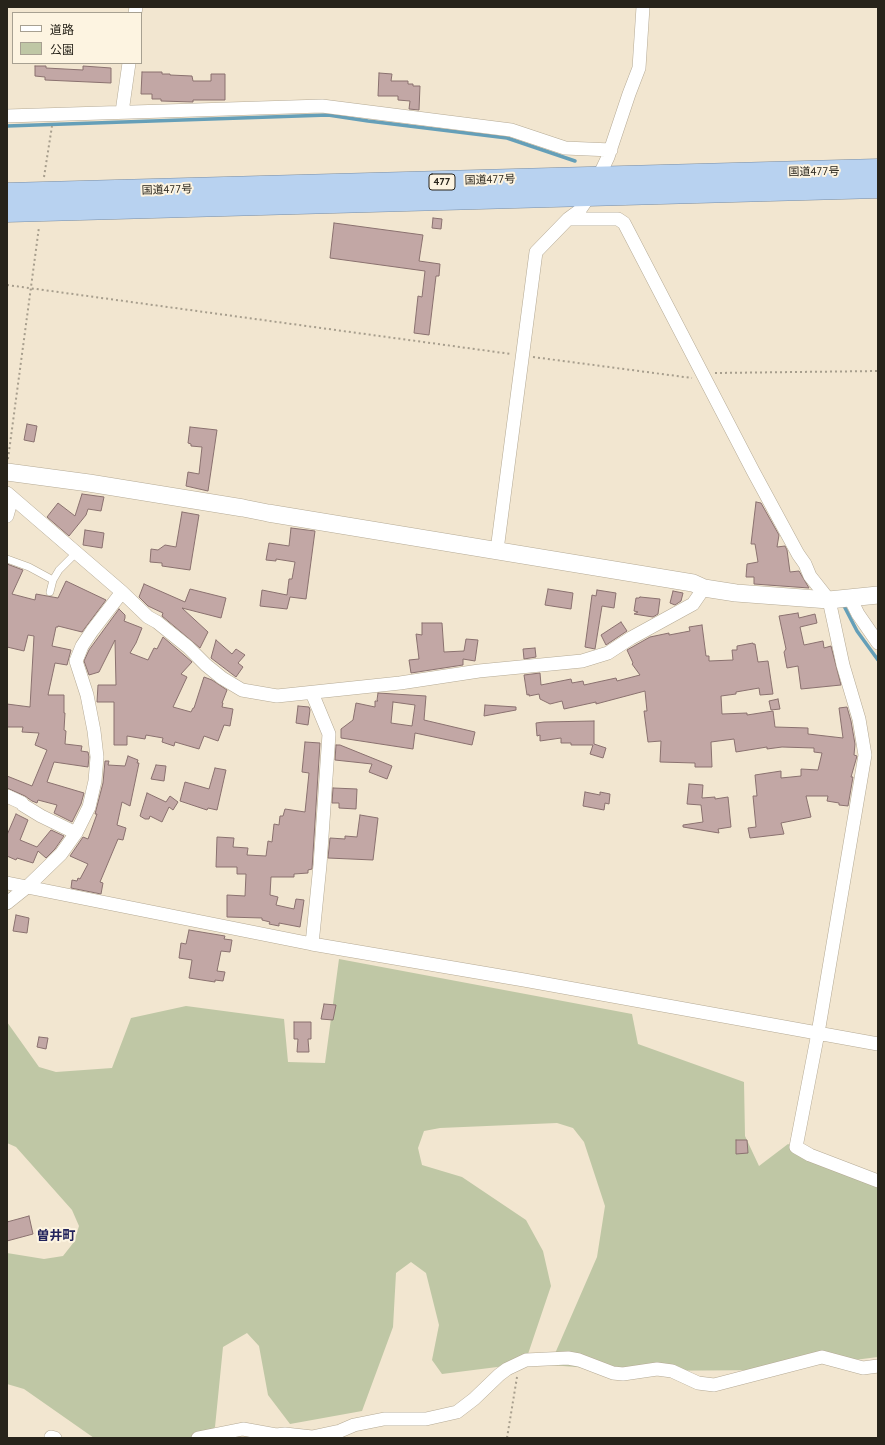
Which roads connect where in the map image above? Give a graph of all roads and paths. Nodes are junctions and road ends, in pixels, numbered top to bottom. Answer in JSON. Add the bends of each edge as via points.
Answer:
{"nodes":[{"id":1,"x":643,"y":7,"type":"edge"},
{"id":2,"x":129,"y":64,"type":"edge"},
{"id":3,"x":122,"y":112,"type":"junction"},
{"id":4,"x":7,"y":116,"type":"edge"},
{"id":5,"x":51,"y":132,"type":"dead end"},
{"id":6,"x":611,"y":150,"type":"junction"},
{"id":7,"x":878,"y":170,"type":"edge"},
{"id":8,"x":594,"y":186,"type":"junction"},
{"id":9,"x":878,"y":187,"type":"edge"},
{"id":10,"x":7,"y":194,"type":"edge"},
{"id":11,"x":41,"y":202,"type":"junction"},
{"id":12,"x":7,"y":211,"type":"edge"},
{"id":13,"x":568,"y":219,"type":"junction"},
{"id":14,"x":7,"y":285,"type":"edge"},
{"id":15,"x":31,"y":288,"type":"junction"},
{"id":16,"x":523,"y":356,"type":"junction"},
{"id":17,"x":878,"y":371,"type":"edge"},
{"id":18,"x":704,"y":377,"type":"junction"},
{"id":19,"x":8,"y":466,"type":"edge"},
{"id":20,"x":10,"y":496,"type":"edge"},
{"id":21,"x":7,"y":516,"type":"edge"},
{"id":22,"x":497,"y":550,"type":"junction"},
{"id":23,"x":77,"y":552,"type":"junction"},
{"id":24,"x":7,"y":559,"type":"edge"},
{"id":25,"x":53,"y":580,"type":"junction"},
{"id":26,"x":704,"y":588,"type":"junction"},
{"id":27,"x":50,"y":592,"type":"dead end"},
{"id":28,"x":122,"y":592,"type":"junction"},
{"id":29,"x":878,"y":595,"type":"edge"},
{"id":30,"x":840,"y":599,"type":"junction"},
{"id":31,"x":877,"y":640,"type":"edge"},
{"id":32,"x":312,"y":693,"type":"junction"},
{"id":33,"x":7,"y":796,"type":"edge"},
{"id":34,"x":76,"y":833,"type":"junction"},
{"id":35,"x":7,"y":883,"type":"edge"},
{"id":36,"x":27,"y":887,"type":"junction"},
{"id":37,"x":7,"y":903,"type":"edge"},
{"id":38,"x":312,"y":944,"type":"junction"},
{"id":39,"x":818,"y":1033,"type":"junction"},
{"id":40,"x":878,"y":1044,"type":"edge"},
{"id":41,"x":878,"y":1181,"type":"edge"},
{"id":42,"x":521,"y":1363,"type":"junction"},
{"id":43,"x":878,"y":1366,"type":"edge"},
{"id":44,"x":51,"y":1438,"type":"edge"},
{"id":45,"x":55,"y":1438,"type":"edge"},
{"id":46,"x":198,"y":1438,"type":"edge"},
{"id":47,"x":507,"y":1438,"type":"edge"}],
"edges":[{"from":1,"to":6,"type":"street","via":[[639,68]]},
{"from":2,"to":3,"type":"street"},
{"from":3,"to":4,"type":"street"},
{"from":3,"to":6,"type":"street","via":[[322,106],[511,130],[565,148]]},
{"from":5,"to":11,"type":"path"},
{"from":6,"to":8,"type":"street"},
{"from":7,"to":8,"type":"highway","name":"国道477号","number":"477"},
{"from":8,"to":9,"type":"highway","name":"国道477号","number":"477"},
{"from":8,"to":11,"type":"highway","name":"国道477号","number":"477"},
{"from":8,"to":13,"type":"street","via":[[579,211]]},
{"from":10,"to":11,"type":"highway","name":"国道477号","number":"477"},
{"from":11,"to":12,"type":"highway","name":"国道477号","number":"477"},
{"from":11,"to":15,"type":"path"},
{"from":13,"to":16,"type":"street","via":[[536,252]]},
{"from":13,"to":18,"type":"street","via":[[618,219],[624,223]]},
{"from":14,"to":15,"type":"path"},
{"from":15,"to":16,"type":"path"},
{"from":15,"to":19,"type":"path"},
{"from":16,"to":18,"type":"path","via":[[697,379]]},
{"from":16,"to":22,"type":"street"},
{"from":17,"to":18,"type":"path","via":[[715,372]]},
{"from":18,"to":30,"type":"street","via":[[810,576]]},
{"from":19,"to":22,"type":"street","via":[[268,513]]},
{"from":20,"to":21,"type":"street"},
{"from":20,"to":23,"type":"street"},
{"from":22,"to":26,"type":"street","via":[[693,583]]},
{"from":23,"to":25,"type":"lane"},
{"from":23,"to":28,"type":"street"},
{"from":24,"to":25,"type":"lane"},
{"from":25,"to":27,"type":"lane"},
{"from":26,"to":30,"type":"street","via":[[736,593]]},
{"from":26,"to":32,"type":"street","via":[[693,604],[608,653],[582,661],[479,671]]},
{"from":28,"to":32,"type":"street","via":[[148,617],[237,688],[277,696]]},
{"from":28,"to":34,"type":"street","via":[[82,646],[76,661],[87,695],[97,757],[89,808]]},
{"from":29,"to":30,"type":"street"},
{"from":30,"to":31,"type":"street","via":[[858,614]]},
{"from":30,"to":39,"type":"street","via":[[843,665],[859,719],[865,755]]},
{"from":32,"to":38,"type":"street","via":[[330,734]]},
{"from":33,"to":34,"type":"street"},
{"from":34,"to":36,"type":"street","via":[[61,854]]},
{"from":35,"to":36,"type":"street"},
{"from":36,"to":37,"type":"street"},
{"from":36,"to":38,"type":"street"},
{"from":38,"to":39,"type":"street"},
{"from":39,"to":40,"type":"street"},
{"from":39,"to":41,"type":"street","via":[[796,1147],[810,1155]]},
{"from":42,"to":43,"type":"street","via":[[526,1360],[568,1358],[613,1373],[657,1369],[672,1371],[698,1383],[714,1385],[822,1357],[863,1368]]},
{"from":42,"to":46,"type":"street","via":[[499,1375],[457,1412],[426,1419],[384,1419],[312,1437],[243,1429]]},
{"from":42,"to":47,"type":"path"},
{"from":44,"to":45,"type":"street"}]}
